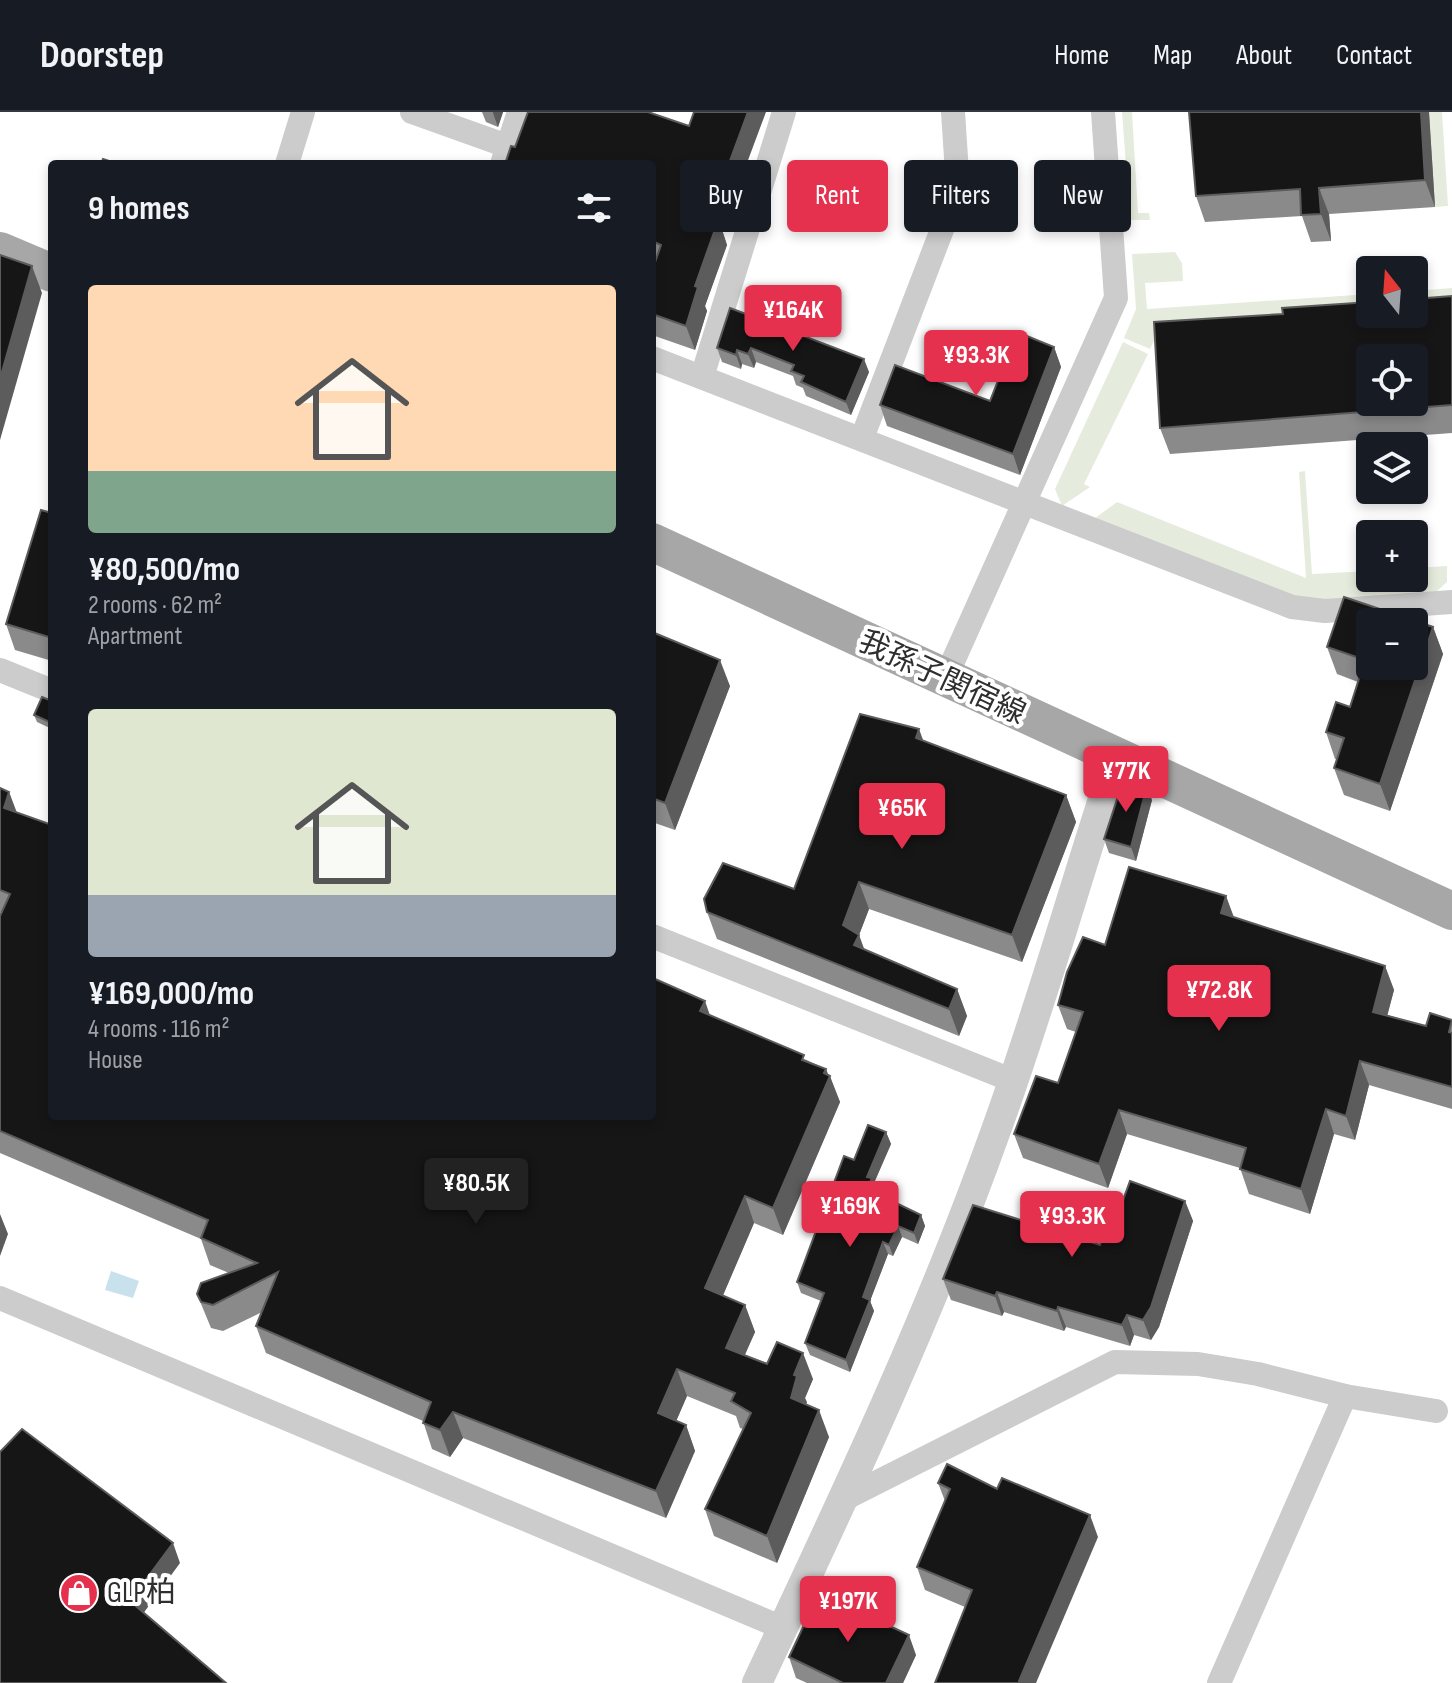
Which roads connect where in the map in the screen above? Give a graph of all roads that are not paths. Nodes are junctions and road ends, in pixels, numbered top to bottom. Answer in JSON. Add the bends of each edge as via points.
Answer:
{"nodes":[{"id":1,"x":303,"y":112,"type":"edge"},
{"id":2,"x":412,"y":112,"type":"edge"},
{"id":3,"x":519,"y":112,"type":"edge"},
{"id":4,"x":784,"y":112,"type":"edge"},
{"id":5,"x":953,"y":112,"type":"edge"},
{"id":6,"x":1103,"y":112,"type":"edge"},
{"id":7,"x":504,"y":155,"type":"edge"},
{"id":8,"x":288,"y":160,"type":"edge"},
{"id":9,"x":0,"y":251,"type":"edge"},
{"id":10,"x":48,"y":271,"type":"edge"},
{"id":11,"x":656,"y":360,"type":"edge"},
{"id":12,"x":702,"y":377,"type":"junction"},
{"id":13,"x":862,"y":438,"type":"junction"},
{"id":14,"x":1026,"y":502,"type":"junction"},
{"id":15,"x":656,"y":544,"type":"edge"},
{"id":16,"x":1452,"y":602,"type":"edge"},
{"id":17,"x":0,"y":670,"type":"edge"},
{"id":18,"x":945,"y":679,"type":"junction"},
{"id":19,"x":48,"y":689,"type":"edge"},
{"id":20,"x":1116,"y":759,"type":"junction"},
{"id":21,"x":1452,"y":911,"type":"edge"},
{"id":22,"x":656,"y":938,"type":"edge"},
{"id":23,"x":1014,"y":1081,"type":"junction"},
{"id":24,"x":0,"y":1298,"type":"edge"},
{"id":25,"x":1345,"y":1396,"type":"junction"},
{"id":26,"x":1436,"y":1411,"type":"dead end"},
{"id":27,"x":840,"y":1501,"type":"junction"},
{"id":28,"x":783,"y":1628,"type":"junction"},
{"id":29,"x":757,"y":1683,"type":"edge"},
{"id":30,"x":1219,"y":1683,"type":"edge"}],
"edges":[{"from":1,"to":8,"type":"street"},
{"from":2,"to":7,"type":"street"},
{"from":3,"to":7,"type":"street"},
{"from":4,"to":12,"type":"street"},
{"from":5,"to":13,"type":"street","via":[[958,188]]},
{"from":6,"to":14,"type":"street","via":[[1116,298]]},
{"from":9,"to":10,"type":"main road"},
{"from":11,"to":12,"type":"street"},
{"from":12,"to":13,"type":"street"},
{"from":13,"to":14,"type":"street"},
{"from":14,"to":16,"type":"street","via":[[1292,607],[1325,611]]},
{"from":14,"to":18,"type":"street"},
{"from":15,"to":18,"type":"main road","name":"我孫子関宿線"},
{"from":17,"to":19,"type":"street"},
{"from":18,"to":20,"type":"main road","name":"我孫子関宿線"},
{"from":20,"to":21,"type":"main road","name":"我孫子関宿線"},
{"from":20,"to":23,"type":"street"},
{"from":22,"to":23,"type":"street"},
{"from":23,"to":27,"type":"street","via":[[913,1343]]},
{"from":24,"to":28,"type":"street"},
{"from":25,"to":26,"type":"street"},
{"from":25,"to":27,"type":"street","via":[[1198,1364],[1115,1362]]},
{"from":25,"to":30,"type":"street"},
{"from":27,"to":28,"type":"street"},
{"from":28,"to":29,"type":"street"}]}
